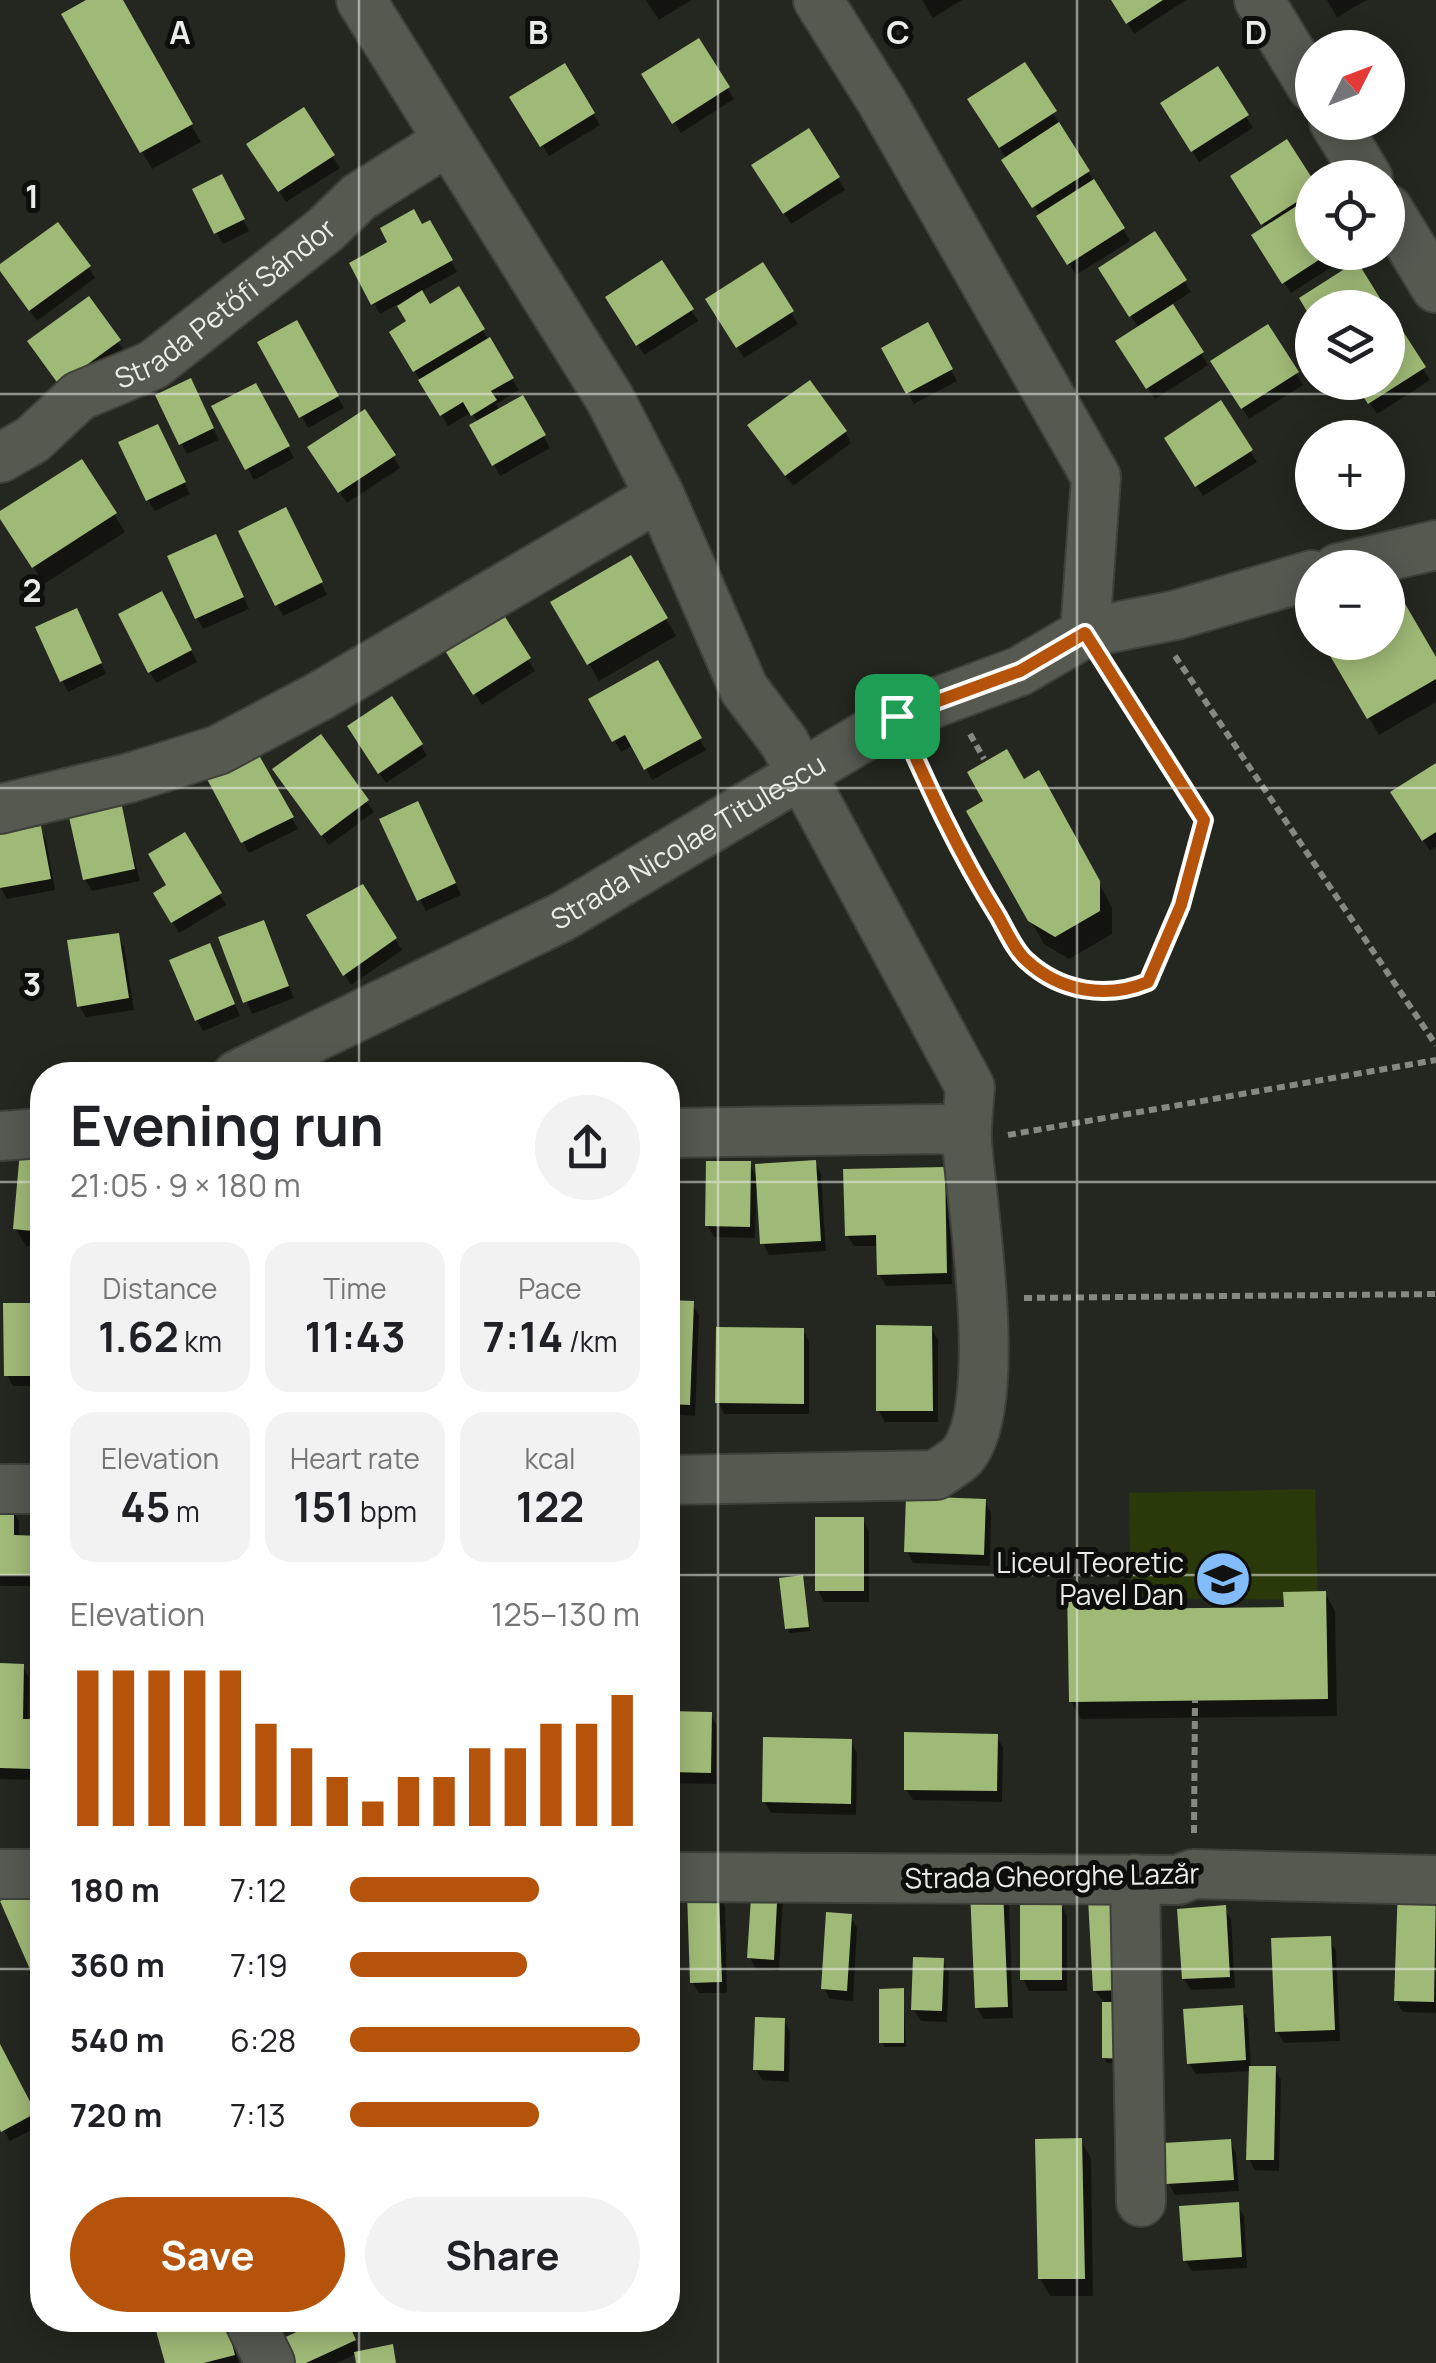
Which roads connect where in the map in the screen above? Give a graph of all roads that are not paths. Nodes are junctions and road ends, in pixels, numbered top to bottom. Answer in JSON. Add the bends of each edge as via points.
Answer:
{"nodes":[{"id":1,"x":361,"y":0,"type":"edge"},
{"id":2,"x":818,"y":0,"type":"edge"},
{"id":3,"x":1259,"y":0,"type":"edge"},
{"id":4,"x":1295,"y":59,"type":"edge"},
{"id":5,"x":446,"y":142,"type":"junction"},
{"id":6,"x":1405,"y":238,"type":"edge"},
{"id":7,"x":1436,"y":288,"type":"edge"},
{"id":8,"x":0,"y":458,"type":"edge"},
{"id":9,"x":660,"y":496,"type":"junction"},
{"id":10,"x":1436,"y":545,"type":"edge"},
{"id":11,"x":1405,"y":552,"type":"edge"},
{"id":12,"x":1295,"y":580,"type":"edge"},
{"id":13,"x":1085,"y":633,"type":"junction"},
{"id":14,"x":800,"y":776,"type":"junction"},
{"id":15,"x":0,"y":809,"type":"edge"},
{"id":16,"x":264,"y":1062,"type":"edge"},
{"id":17,"x":680,"y":1133,"type":"edge"},
{"id":18,"x":30,"y":1134,"type":"edge"},
{"id":19,"x":0,"y":1136,"type":"edge"},
{"id":20,"x":967,"y":1142,"type":"junction"},
{"id":21,"x":680,"y":1480,"type":"edge"},
{"id":22,"x":30,"y":1488,"type":"edge"},
{"id":23,"x":0,"y":1489,"type":"edge"},
{"id":24,"x":0,"y":1874,"type":"edge"},
{"id":25,"x":30,"y":1874,"type":"edge"},
{"id":26,"x":680,"y":1877,"type":"edge"},
{"id":27,"x":1135,"y":1879,"type":"junction"},
{"id":28,"x":1436,"y":1880,"type":"edge"},
{"id":29,"x":1141,"y":2202,"type":"dead end"},
{"id":30,"x":255,"y":2332,"type":"edge"},
{"id":31,"x":270,"y":2363,"type":"edge"}],
"edges":[{"from":1,"to":5,"type":"street"},
{"from":2,"to":13,"type":"street","via":[[1096,477]]},
{"from":3,"to":4,"type":"street"},
{"from":5,"to":8,"type":"street","name":"Strada Petőfi Sándor","via":[[358,197],[153,365],[79,396],[32,440]]},
{"from":5,"to":9,"type":"street","via":[[610,399]]},
{"from":6,"to":7,"type":"street"},
{"from":9,"to":14,"type":"street","via":[[744,689]]},
{"from":9,"to":15,"type":"street","via":[[218,750]]},
{"from":10,"to":11,"type":"street"},
{"from":12,"to":13,"type":"street","name":"Strada Nicolae Titulescu"},
{"from":13,"to":14,"type":"street","name":"Strada Nicolae Titulescu","via":[[1020,671],[897,716]]},
{"from":14,"to":16,"type":"street","name":"Strada Nicolae Titulescu","via":[[562,917]]},
{"from":14,"to":20,"type":"street","via":[[970,1087]]},
{"from":17,"to":20,"type":"street","via":[[942,1130],[958,1132]]},
{"from":18,"to":19,"type":"street"},
{"from":20,"to":21,"type":"street","via":[[983,1373],[972,1438],[961,1457],[936,1474]]},
{"from":22,"to":23,"type":"street"},
{"from":24,"to":25,"type":"street"},
{"from":26,"to":27,"type":"street","name":"Strada Gheorghe Lazăr"},
{"from":27,"to":28,"type":"street","name":"Strada Gheorghe Lazăr","via":[[1193,1874]]},
{"from":27,"to":29,"type":"street"},
{"from":30,"to":31,"type":"street"}]}
